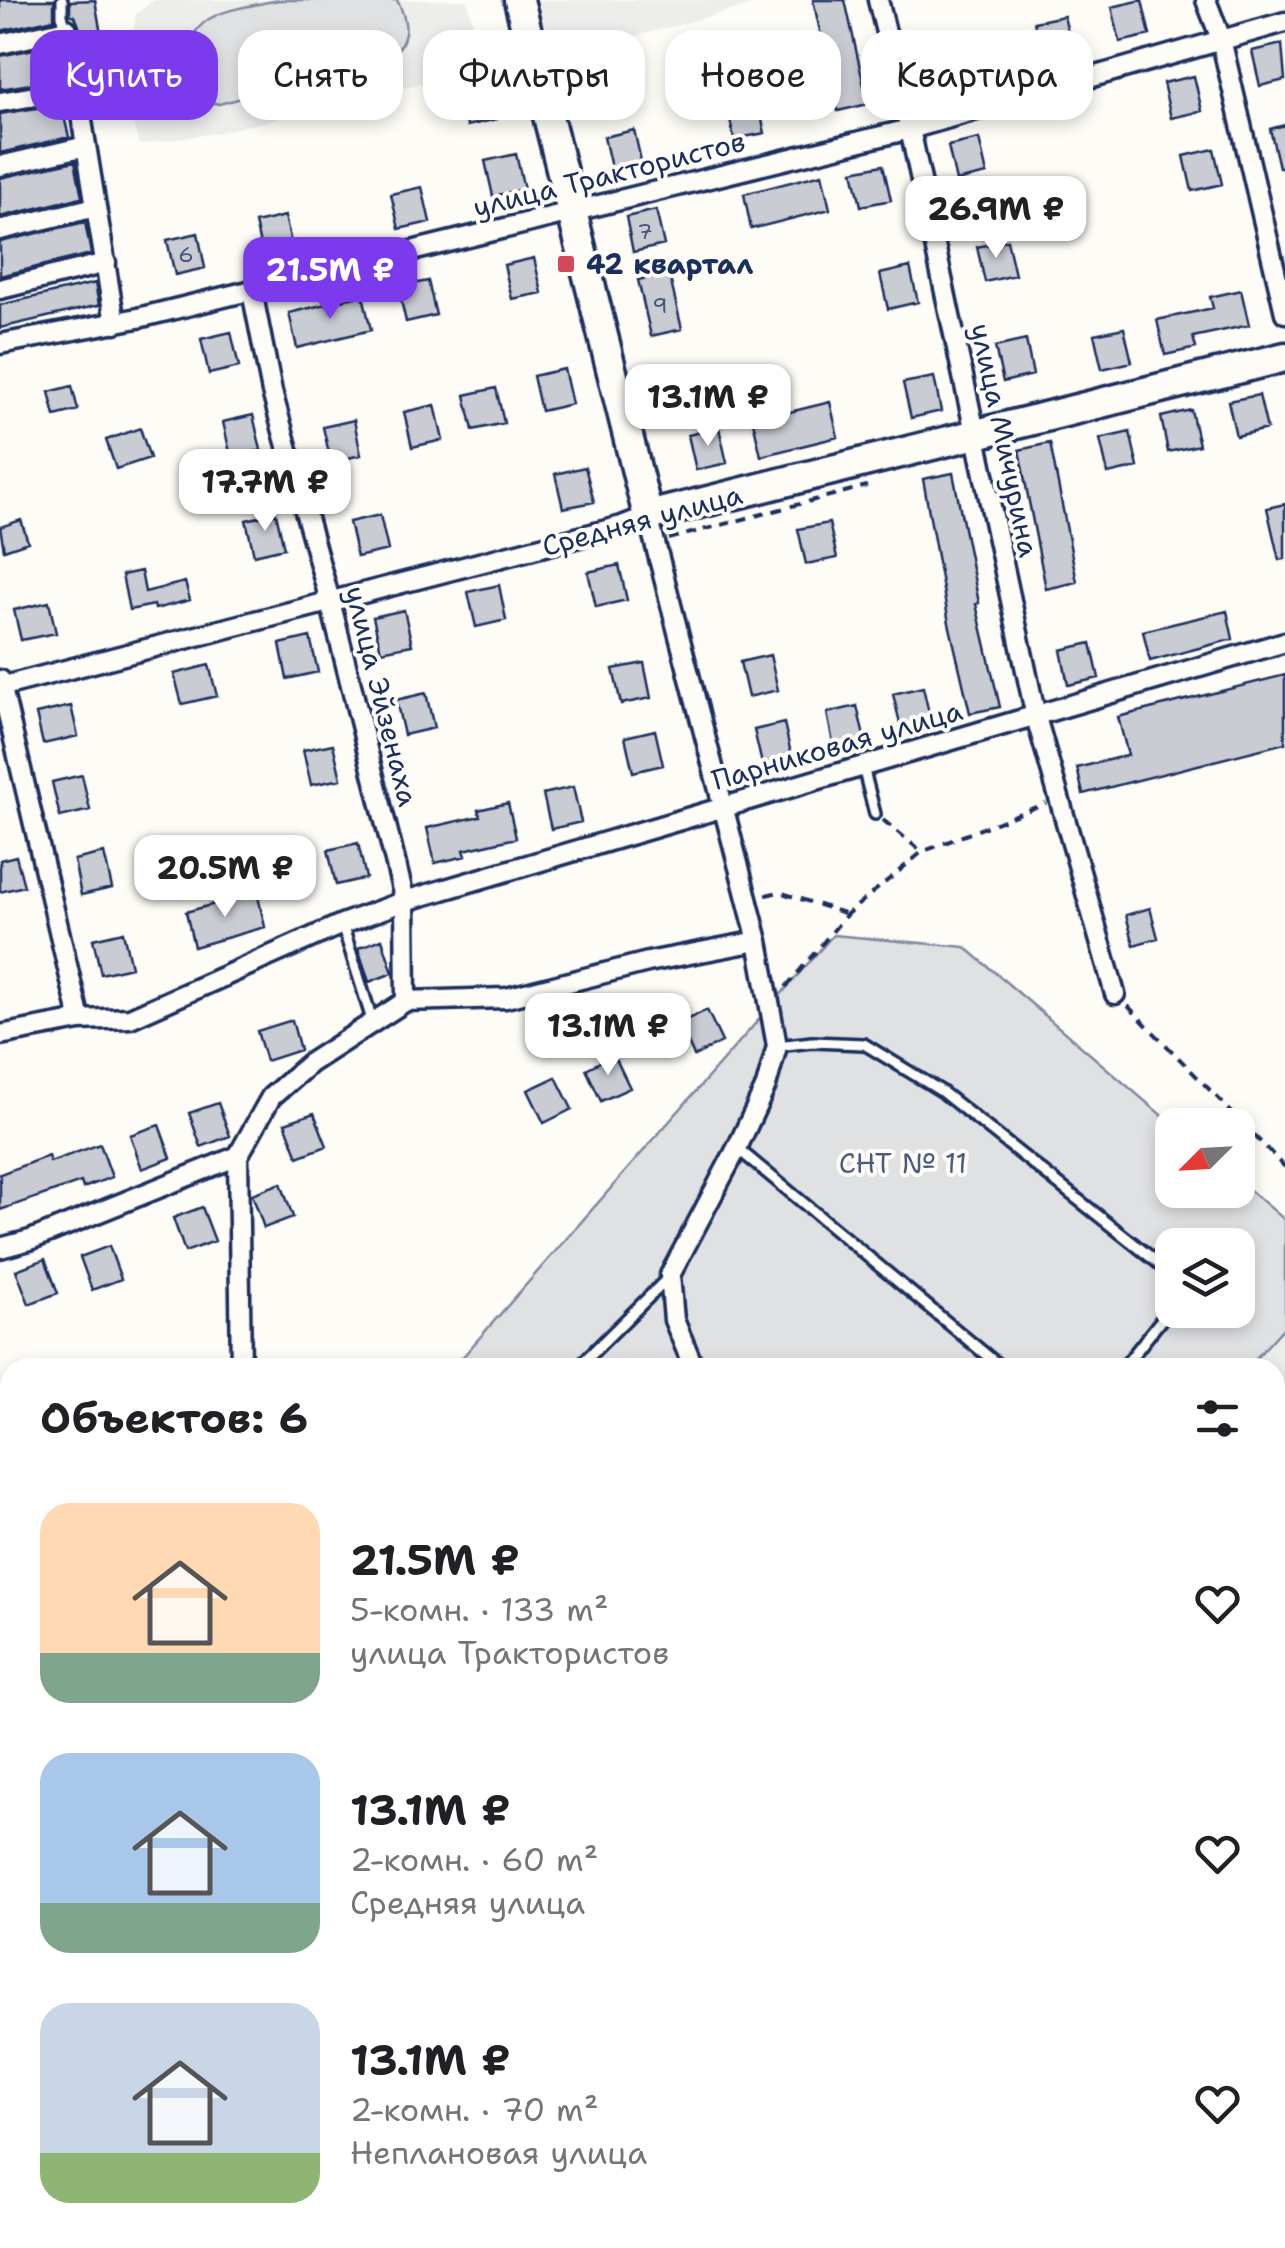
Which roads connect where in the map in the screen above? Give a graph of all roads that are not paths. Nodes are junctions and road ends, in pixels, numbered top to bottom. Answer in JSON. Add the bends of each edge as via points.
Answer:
{"nodes":[{"id":1,"x":62,"y":0,"type":"edge"},
{"id":2,"x":519,"y":0,"type":"edge"},
{"id":3,"x":878,"y":0,"type":"edge"},
{"id":4,"x":1206,"y":0,"type":"edge"},
{"id":5,"x":1285,"y":22,"type":"edge"},
{"id":6,"x":68,"y":28,"type":"joint"},
{"id":7,"x":1221,"y":39,"type":"junction"},
{"id":8,"x":0,"y":44,"type":"edge"},
{"id":9,"x":30,"y":97,"type":"edge"},
{"id":10,"x":0,"y":102,"type":"edge"},
{"id":11,"x":81,"y":120,"type":"edge"},
{"id":12,"x":910,"y":130,"type":"junction"},
{"id":13,"x":86,"y":146,"type":"junction"},
{"id":14,"x":0,"y":166,"type":"edge"},
{"id":15,"x":96,"y":207,"type":"junction"},
{"id":16,"x":572,"y":210,"type":"junction"},
{"id":17,"x":0,"y":230,"type":"edge"},
{"id":18,"x":106,"y":263,"type":"junction"},
{"id":19,"x":0,"y":289,"type":"edge"},
{"id":20,"x":252,"y":291,"type":"junction"},
{"id":21,"x":1285,"y":314,"type":"edge"},
{"id":22,"x":115,"y":323,"type":"junction"},
{"id":23,"x":0,"y":344,"type":"edge"},
{"id":24,"x":1285,"y":357,"type":"edge"},
{"id":25,"x":974,"y":435,"type":"junction"},
{"id":26,"x":648,"y":516,"type":"junction"},
{"id":27,"x":330,"y":601,"type":"junction"},
{"id":28,"x":1285,"y":642,"type":"edge"},
{"id":29,"x":1,"y":685,"type":"edge"},
{"id":30,"x":1036,"y":717,"type":"junction"},
{"id":31,"x":863,"y":767,"type":"junction"},
{"id":32,"x":722,"y":806,"type":"junction"},
{"id":33,"x":875,"y":814,"type":"road end"},
{"id":34,"x":405,"y":901,"type":"junction"},
{"id":35,"x":342,"y":924,"type":"junction"},
{"id":36,"x":758,"y":941,"type":"junction"},
{"id":37,"x":1115,"y":994,"type":"road end"},
{"id":38,"x":406,"y":1002,"type":"junction"},
{"id":39,"x":80,"y":1020,"type":"junction"},
{"id":40,"x":372,"y":1020,"type":"junction"},
{"id":41,"x":0,"y":1035,"type":"edge"},
{"id":42,"x":777,"y":1046,"type":"junction"},
{"id":43,"x":737,"y":1148,"type":"junction"},
{"id":44,"x":238,"y":1156,"type":"junction"},
{"id":45,"x":0,"y":1248,"type":"edge"},
{"id":46,"x":1155,"y":1260,"type":"edge"},
{"id":47,"x":670,"y":1275,"type":"junction"},
{"id":48,"x":1155,"y":1328,"type":"edge"},
{"id":49,"x":240,"y":1358,"type":"edge"},
{"id":50,"x":587,"y":1358,"type":"edge"},
{"id":51,"x":690,"y":1358,"type":"edge"},
{"id":52,"x":990,"y":1358,"type":"edge"},
{"id":53,"x":1131,"y":1358,"type":"edge"}],
"edges":[{"from":1,"to":6,"type":"lane"},
{"from":2,"to":16,"type":"main road"},
{"from":3,"to":12,"type":"street","name":"улица Мичурина"},
{"from":4,"to":7,"type":"street"},
{"from":5,"to":7,"type":"street","name":"улица Трактористов"},
{"from":6,"to":8,"type":"street"},
{"from":7,"to":12,"type":"street","name":"улица Трактористов"},
{"from":7,"to":21,"type":"street"},
{"from":9,"to":10,"type":"street"},
{"from":11,"to":13,"type":"street"},
{"from":12,"to":16,"type":"street","name":"улица Трактористов"},
{"from":12,"to":25,"type":"street","name":"улица Мичурина"},
{"from":13,"to":14,"type":"street"},
{"from":13,"to":15,"type":"street"},
{"from":15,"to":17,"type":"street"},
{"from":15,"to":18,"type":"street"},
{"from":16,"to":20,"type":"street","name":"улица Трактористов"},
{"from":16,"to":26,"type":"main road"},
{"from":18,"to":19,"type":"street"},
{"from":18,"to":22,"type":"street"},
{"from":20,"to":22,"type":"street","name":"улица Трактористов"},
{"from":20,"to":27,"type":"street","name":"улица Эйзенаха","via":[[272,392]]},
{"from":22,"to":23,"type":"street","name":"улица Трактористов"},
{"from":24,"to":25,"type":"main road","name":"Средняя улица"},
{"from":25,"to":26,"type":"main road","name":"Средняя улица"},
{"from":25,"to":30,"type":"street","name":"улица Мичурина"},
{"from":26,"to":27,"type":"street","name":"Средняя улица"},
{"from":26,"to":32,"type":"street"},
{"from":27,"to":29,"type":"street","name":"Средняя улица"},
{"from":27,"to":34,"type":"street","name":"улица Эйзенаха"},
{"from":28,"to":30,"type":"street","name":"Парниковая улица"},
{"from":29,"to":39,"type":"street"},
{"from":30,"to":31,"type":"street","name":"Парниковая улица"},
{"from":30,"to":37,"type":"street","name":"улица Мичурина"},
{"from":31,"to":32,"type":"street","name":"Парниковая улица"},
{"from":31,"to":33,"type":"lane"},
{"from":32,"to":34,"type":"street","name":"Парниковая улица"},
{"from":32,"to":36,"type":"street"},
{"from":34,"to":35,"type":"street","name":"Парниковая улица"},
{"from":34,"to":38,"type":"street","name":"улица Эйзенаха"},
{"from":35,"to":39,"type":"street","name":"Парниковая улица","via":[[130,1018]]},
{"from":35,"to":40,"type":"lane"},
{"from":36,"to":38,"type":"street","via":[[506,998]]},
{"from":36,"to":42,"type":"street"},
{"from":38,"to":40,"type":"street"},
{"from":39,"to":41,"type":"street","name":"Парниковая улица"},
{"from":40,"to":44,"type":"street","via":[[271,1097]]},
{"from":42,"to":43,"type":"street"},
{"from":42,"to":46,"type":"lane","via":[[864,1044],[942,1091]]},
{"from":43,"to":47,"type":"street"},
{"from":43,"to":52,"type":"lane"},
{"from":44,"to":45,"type":"street"},
{"from":44,"to":49,"type":"street"},
{"from":47,"to":50,"type":"lane"},
{"from":47,"to":51,"type":"street","via":[[674,1320]]},
{"from":48,"to":53,"type":"lane"}]}
